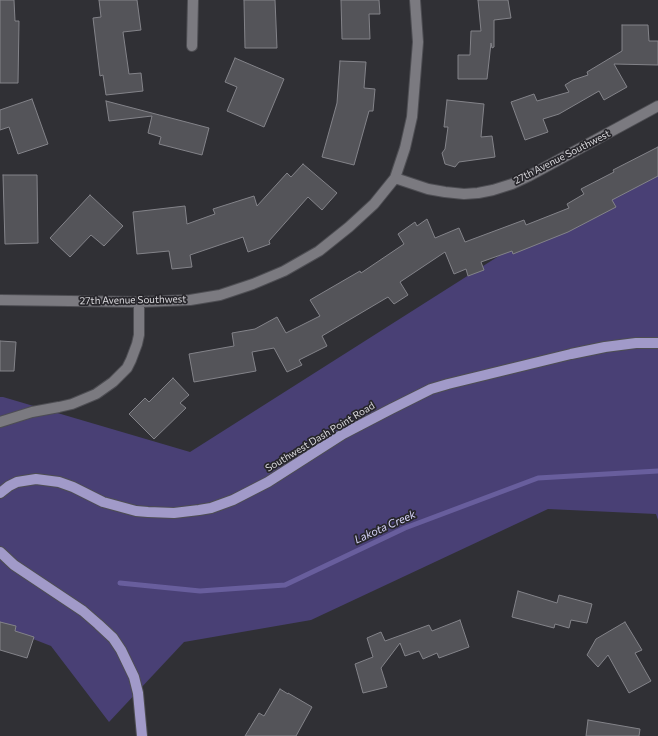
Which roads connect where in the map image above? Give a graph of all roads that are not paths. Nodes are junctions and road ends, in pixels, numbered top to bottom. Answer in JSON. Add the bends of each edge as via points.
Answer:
{"nodes":[{"id":1,"x":193,"y":0,"type":"edge"},
{"id":2,"x":415,"y":0,"type":"edge"},
{"id":3,"x":192,"y":46,"type":"dead end"},
{"id":4,"x":658,"y":106,"type":"edge"},
{"id":5,"x":395,"y":178,"type":"junction"},
{"id":6,"x":0,"y":300,"type":"edge"},
{"id":7,"x":139,"y":302,"type":"junction"},
{"id":8,"x":658,"y":343,"type":"edge"},
{"id":9,"x":0,"y":422,"type":"edge"},
{"id":10,"x":0,"y":493,"type":"edge"},
{"id":11,"x":0,"y":552,"type":"edge"},
{"id":12,"x":142,"y":736,"type":"edge"}],
"edges":[{"from":1,"to":3,"type":"street"},
{"from":2,"to":5,"type":"street","via":[[418,42],[412,117]]},
{"from":4,"to":5,"type":"street","name":"27th Avenue Southwest","via":[[529,176],[493,190],[464,194],[445,192]]},
{"from":5,"to":7,"type":"street","name":"27th Avenue Southwest","via":[[374,204],[349,227],[319,251],[284,271],[220,295],[190,300]]},
{"from":6,"to":7,"type":"street","name":"27th Avenue Southwest"},
{"from":7,"to":9,"type":"street","via":[[138,344],[127,368],[114,382],[96,394],[72,404]]},
{"from":8,"to":10,"type":"main road","name":"Southwest Dash Point Road","via":[[636,343],[571,354],[431,390],[343,434],[268,482],[211,508],[174,513],[136,511],[103,502],[59,482],[36,479],[17,482]]},
{"from":11,"to":12,"type":"main road","via":[[14,565],[83,611],[113,638],[134,677]]}]}
